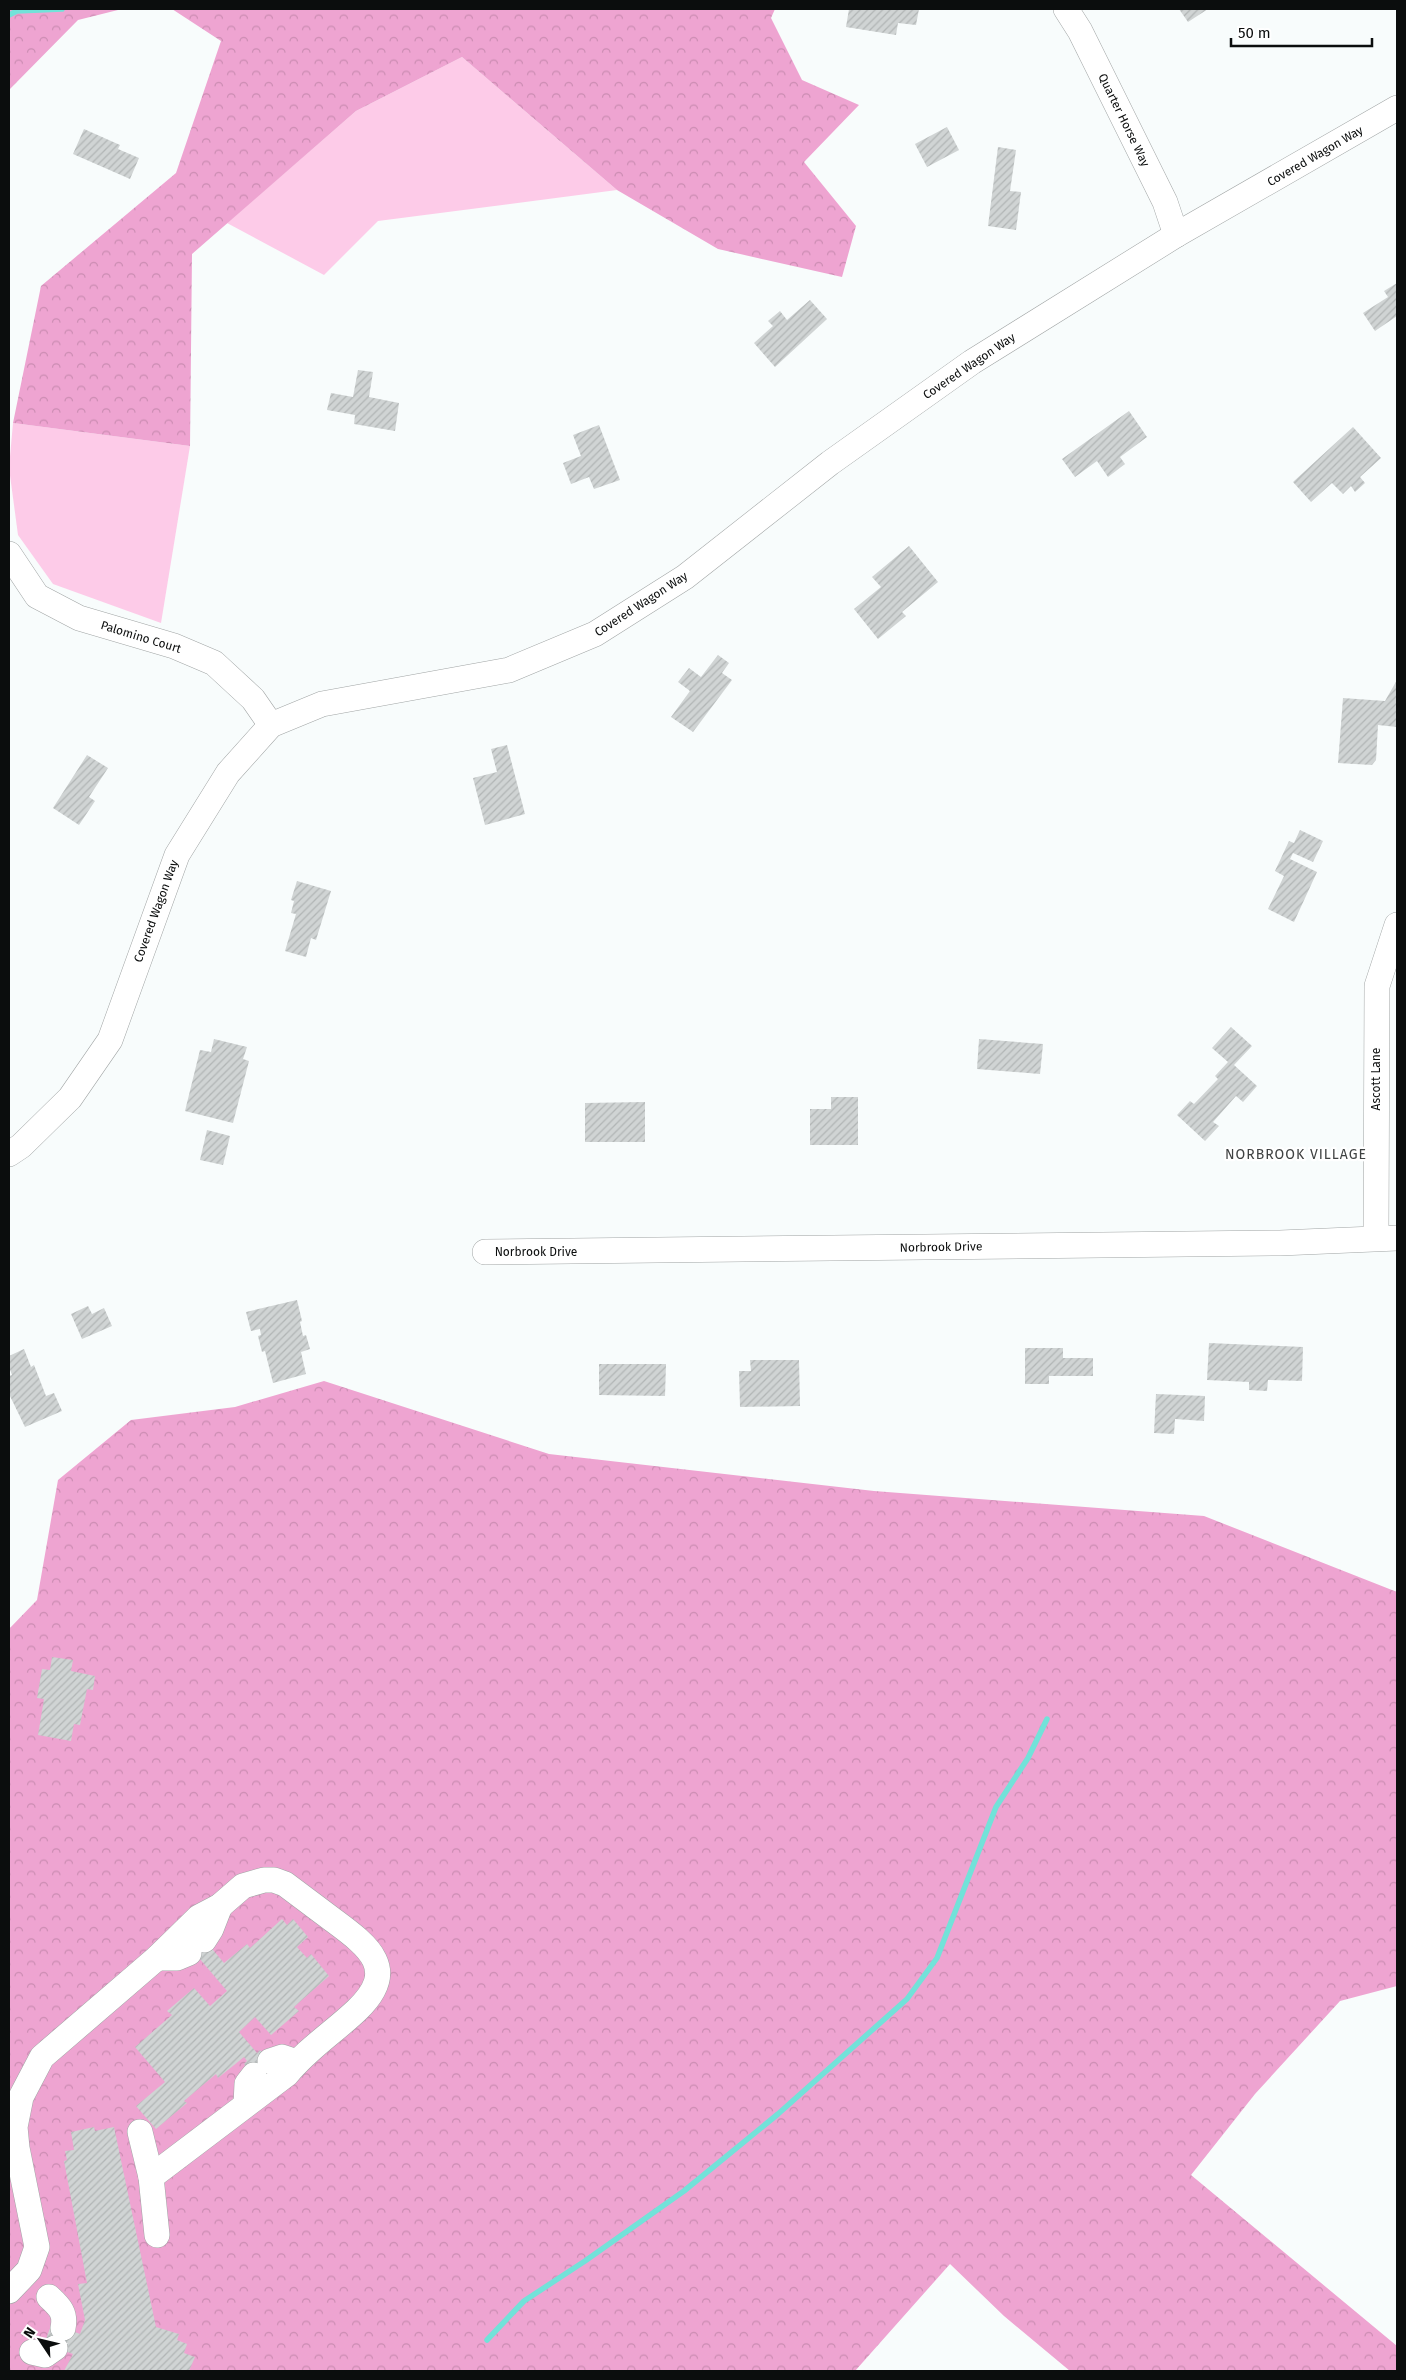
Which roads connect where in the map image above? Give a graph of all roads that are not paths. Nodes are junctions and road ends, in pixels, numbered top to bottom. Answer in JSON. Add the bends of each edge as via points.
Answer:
{"nodes":[{"id":1,"x":1066,"y":9,"type":"edge"},
{"id":2,"x":1397,"y":108,"type":"edge"},
{"id":3,"x":1176,"y":234,"type":"junction"},
{"id":4,"x":9,"y":554,"type":"edge"},
{"id":5,"x":271,"y":725,"type":"junction"},
{"id":6,"x":1397,"y":924,"type":"edge"},
{"id":7,"x":9,"y":1154,"type":"edge"},
{"id":8,"x":1386,"y":1238,"type":"edge"},
{"id":9,"x":485,"y":1252,"type":"dead end"},
{"id":10,"x":220,"y":1906,"type":"junction"},
{"id":11,"x":157,"y":1958,"type":"junction"},
{"id":12,"x":297,"y":2062,"type":"junction"},
{"id":13,"x":246,"y":2104,"type":"junction"},
{"id":14,"x":140,"y":2132,"type":"dead end"},
{"id":15,"x":151,"y":2177,"type":"junction"},
{"id":16,"x":157,"y":2235,"type":"dead end"},
{"id":17,"x":9,"y":2291,"type":"edge"},
{"id":18,"x":49,"y":2297,"type":"dead end"},
{"id":19,"x":50,"y":2343,"type":"dead end"}],
"edges":[{"from":1,"to":3,"type":"street","name":"Quarter Horse Way","via":[[1165,202]]},
{"from":2,"to":3,"type":"street","name":"Covered Wagon Way"},
{"from":3,"to":5,"type":"street","name":"Covered Wagon Way","via":[[972,362],[830,463],[685,577],[595,634],[509,670],[322,704]]},
{"from":4,"to":5,"type":"street","name":"Palomino Court","via":[[37,596],[79,618],[174,646],[214,663],[253,700]]},
{"from":5,"to":7,"type":"street","name":"Covered Wagon Way","via":[[228,773],[177,855],[110,1040],[70,1098]]},
{"from":6,"to":8,"type":"street","name":"Ascott Lane","via":[[1377,986]]},
{"from":8,"to":9,"type":"street","name":"Norbrook Drive","via":[[1280,1243]]},
{"from":10,"to":11,"type":"street","via":[[199,1917]]},
{"from":10,"to":11,"type":"street","via":[[212,1929],[197,1946],[177,1958]]},
{"from":10,"to":12,"type":"street","via":[[243,1886],[274,1880],[285,1884],[371,1951],[377,1971],[372,1992],[357,2010]]},
{"from":11,"to":17,"type":"street","via":[[42,2056],[28,2080],[15,2128],[16,2148],[37,2247],[29,2270]]},
{"from":12,"to":13,"type":"street","via":[[287,2074]]},
{"from":12,"to":13,"type":"street","via":[[282,2057],[262,2068],[247,2084]]},
{"from":13,"to":15,"type":"street"},
{"from":14,"to":15,"type":"street"},
{"from":15,"to":16,"type":"street"},
{"from":18,"to":19,"type":"street","via":[[65,2317]]}]}
